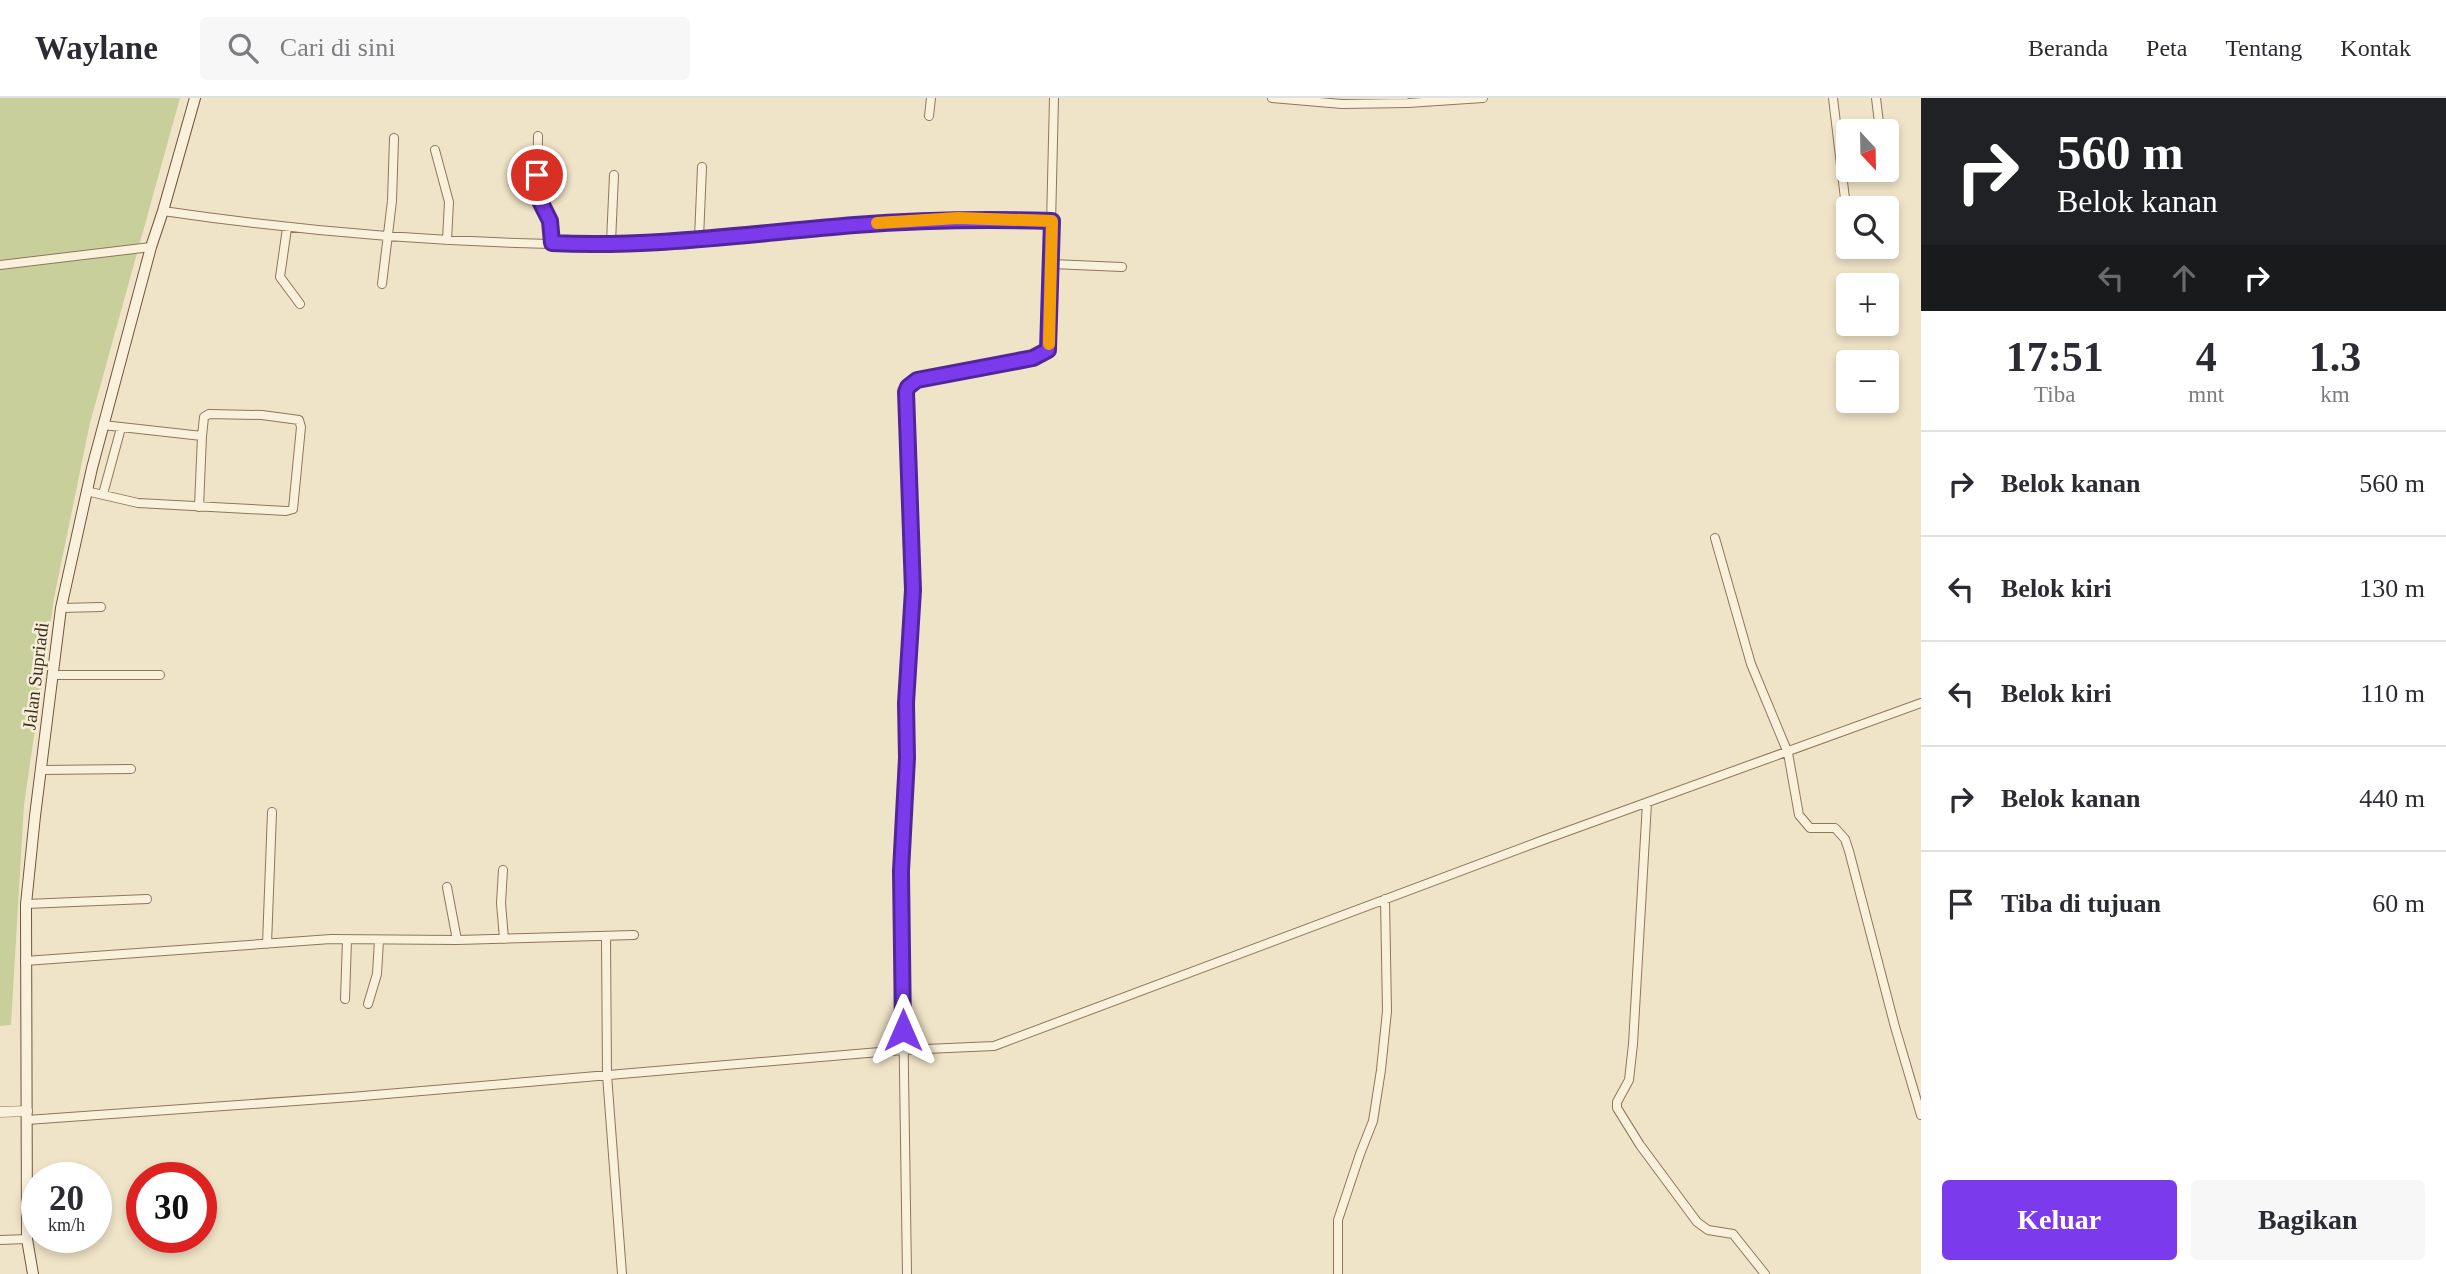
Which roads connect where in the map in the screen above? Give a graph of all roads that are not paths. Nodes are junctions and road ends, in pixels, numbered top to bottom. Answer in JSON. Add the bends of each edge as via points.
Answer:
{"nodes":[{"id":1,"x":195,"y":98,"type":"edge"},
{"id":2,"x":931,"y":98,"type":"edge"},
{"id":3,"x":1054,"y":98,"type":"edge"},
{"id":4,"x":1272,"y":98,"type":"edge"},
{"id":5,"x":1483,"y":98,"type":"edge"},
{"id":6,"x":1833,"y":98,"type":"edge"},
{"id":7,"x":1876,"y":98,"type":"edge"},
{"id":8,"x":1343,"y":101,"type":"edge"},
{"id":9,"x":929,"y":116,"type":"dead end"},
{"id":10,"x":1879,"y":119,"type":"edge"},
{"id":11,"x":538,"y":135,"type":"dead end"},
{"id":12,"x":394,"y":138,"type":"dead end"},
{"id":13,"x":435,"y":149,"type":"dead end"},
{"id":14,"x":702,"y":167,"type":"dead end"},
{"id":15,"x":614,"y":175,"type":"dead end"},
{"id":16,"x":1845,"y":196,"type":"edge"},
{"id":17,"x":163,"y":211,"type":"junction"},
{"id":18,"x":1052,"y":221,"type":"junction"},
{"id":19,"x":287,"y":228,"type":"junction"},
{"id":20,"x":387,"y":236,"type":"junction"},
{"id":21,"x":699,"y":239,"type":"junction"},
{"id":22,"x":447,"y":240,"type":"junction"},
{"id":23,"x":611,"y":242,"type":"junction"},
{"id":24,"x":552,"y":243,"type":"junction"},
{"id":25,"x":150,"y":247,"type":"junction"},
{"id":26,"x":1052,"y":264,"type":"junction"},
{"id":27,"x":0,"y":265,"type":"edge"},
{"id":28,"x":1122,"y":267,"type":"dead end"},
{"id":29,"x":382,"y":284,"type":"dead end"},
{"id":30,"x":300,"y":304,"type":"dead end"},
{"id":31,"x":103,"y":425,"type":"junction"},
{"id":32,"x":121,"y":428,"type":"junction"},
{"id":33,"x":202,"y":436,"type":"junction"},
{"id":34,"x":86,"y":491,"type":"junction"},
{"id":35,"x":103,"y":494,"type":"junction"},
{"id":36,"x":199,"y":507,"type":"junction"},
{"id":37,"x":1715,"y":538,"type":"dead end"},
{"id":38,"x":101,"y":607,"type":"dead end"},
{"id":39,"x":61,"y":608,"type":"junction"},
{"id":40,"x":52,"y":675,"type":"junction"},
{"id":41,"x":160,"y":675,"type":"dead end"},
{"id":42,"x":1921,"y":703,"type":"edge"},
{"id":43,"x":1788,"y":753,"type":"junction"},
{"id":44,"x":131,"y":769,"type":"dead end"},
{"id":45,"x":41,"y":770,"type":"junction"},
{"id":46,"x":1647,"y":803,"type":"junction"},
{"id":47,"x":272,"y":812,"type":"dead end"},
{"id":48,"x":503,"y":870,"type":"dead end"},
{"id":49,"x":447,"y":887,"type":"dead end"},
{"id":50,"x":147,"y":899,"type":"dead end"},
{"id":51,"x":1385,"y":899,"type":"junction"},
{"id":52,"x":26,"y":904,"type":"junction"},
{"id":53,"x":634,"y":935,"type":"dead end"},
{"id":54,"x":606,"y":937,"type":"junction"},
{"id":55,"x":504,"y":939,"type":"junction"},
{"id":56,"x":346,"y":940,"type":"junction"},
{"id":57,"x":379,"y":940,"type":"junction"},
{"id":58,"x":457,"y":940,"type":"junction"},
{"id":59,"x":267,"y":944,"type":"junction"},
{"id":60,"x":25,"y":961,"type":"junction"},
{"id":61,"x":345,"y":999,"type":"dead end"},
{"id":62,"x":368,"y":1004,"type":"dead end"},
{"id":63,"x":903,"y":1050,"type":"junction"},
{"id":64,"x":607,"y":1075,"type":"junction"},
{"id":65,"x":0,"y":1112,"type":"edge"},
{"id":66,"x":1921,"y":1115,"type":"edge"},
{"id":67,"x":27,"y":1116,"type":"junction"},
{"id":68,"x":27,"y":1162,"type":"edge"},
{"id":69,"x":21,"y":1238,"type":"edge"},
{"id":70,"x":0,"y":1240,"type":"edge"},
{"id":71,"x":30,"y":1253,"type":"edge"},
{"id":72,"x":33,"y":1274,"type":"edge"},
{"id":73,"x":622,"y":1274,"type":"edge"},
{"id":74,"x":907,"y":1274,"type":"edge"},
{"id":75,"x":1338,"y":1274,"type":"edge"},
{"id":76,"x":1765,"y":1274,"type":"edge"}],
"edges":[{"from":1,"to":17,"type":"main road","name":"Jalan Supriadi"},
{"from":2,"to":9,"type":"street"},
{"from":3,"to":18,"type":"street"},
{"from":4,"to":8,"type":"street"},
{"from":5,"to":8,"type":"street"},
{"from":6,"to":16,"type":"street"},
{"from":7,"to":10,"type":"street"},
{"from":11,"to":24,"type":"street","via":[[537,195],[550,221]]},
{"from":12,"to":20,"type":"street"},
{"from":13,"to":22,"type":"street","via":[[449,202]]},
{"from":14,"to":21,"type":"street"},
{"from":15,"to":23,"type":"street"},
{"from":17,"to":19,"type":"street"},
{"from":17,"to":25,"type":"main road","name":"Jalan Supriadi"},
{"from":18,"to":21,"type":"street","via":[[958,218]]},
{"from":18,"to":26,"type":"street"},
{"from":19,"to":20,"type":"street"},
{"from":19,"to":30,"type":"street","via":[[280,277]]},
{"from":20,"to":22,"type":"street"},
{"from":20,"to":29,"type":"street"},
{"from":21,"to":23,"type":"street"},
{"from":22,"to":24,"type":"street"},
{"from":23,"to":24,"type":"street"},
{"from":25,"to":27,"type":"street"},
{"from":25,"to":31,"type":"main road","name":"Jalan Supriadi"},
{"from":26,"to":28,"type":"street"},
{"from":26,"to":63,"type":"street","via":[[1048,350],[1033,358],[917,380],[906,392],[913,590],[901,871]]},
{"from":31,"to":32,"type":"street"},
{"from":31,"to":34,"type":"main road","name":"Jalan Supriadi"},
{"from":32,"to":33,"type":"street"},
{"from":32,"to":35,"type":"street"},
{"from":33,"to":36,"type":"street"},
{"from":33,"to":36,"type":"street","via":[[204,417],[209,414],[262,415],[297,419],[301,424],[293,509]]},
{"from":34,"to":35,"type":"street"},
{"from":34,"to":39,"type":"main road","name":"Jalan Supriadi"},
{"from":35,"to":36,"type":"street","via":[[138,503]]},
{"from":37,"to":43,"type":"street","via":[[1751,664]]},
{"from":38,"to":39,"type":"street"},
{"from":39,"to":40,"type":"main road","name":"Jalan Supriadi"},
{"from":40,"to":41,"type":"street"},
{"from":40,"to":45,"type":"main road","name":"Jalan Supriadi"},
{"from":42,"to":43,"type":"street"},
{"from":43,"to":46,"type":"street"},
{"from":43,"to":66,"type":"street","via":[[1801,821],[1810,828],[1835,828],[1845,839]]},
{"from":44,"to":45,"type":"street"},
{"from":45,"to":52,"type":"main road","name":"Jalan Supriadi"},
{"from":46,"to":51,"type":"street"},
{"from":46,"to":76,"type":"street","via":[[1633,1044],[1629,1080],[1617,1108],[1697,1222],[1708,1230],[1733,1234]]},
{"from":47,"to":59,"type":"street"},
{"from":48,"to":55,"type":"street"},
{"from":49,"to":58,"type":"street"},
{"from":50,"to":52,"type":"street"},
{"from":51,"to":63,"type":"street","via":[[994,1046]]},
{"from":51,"to":75,"type":"street","via":[[1387,1011],[1381,1070],[1373,1121],[1338,1220]]},
{"from":52,"to":60,"type":"main road","name":"Jalan Supriadi"},
{"from":53,"to":54,"type":"street"},
{"from":54,"to":55,"type":"street"},
{"from":54,"to":64,"type":"street"},
{"from":55,"to":58,"type":"street"},
{"from":56,"to":57,"type":"street"},
{"from":56,"to":59,"type":"street"},
{"from":56,"to":61,"type":"street"},
{"from":57,"to":58,"type":"street"},
{"from":57,"to":62,"type":"street","via":[[377,974]]},
{"from":59,"to":60,"type":"street"},
{"from":60,"to":67,"type":"main road","name":"Jalan Supriadi"},
{"from":63,"to":64,"type":"street"},
{"from":63,"to":74,"type":"street"},
{"from":64,"to":67,"type":"street","via":[[283,1102]]},
{"from":64,"to":73,"type":"street"},
{"from":65,"to":67,"type":"street"},
{"from":67,"to":68,"type":"main road","name":"Jalan Supriadi"},
{"from":69,"to":70,"type":"street"},
{"from":71,"to":72,"type":"main road","name":"Jalan Supriadi"}]}
